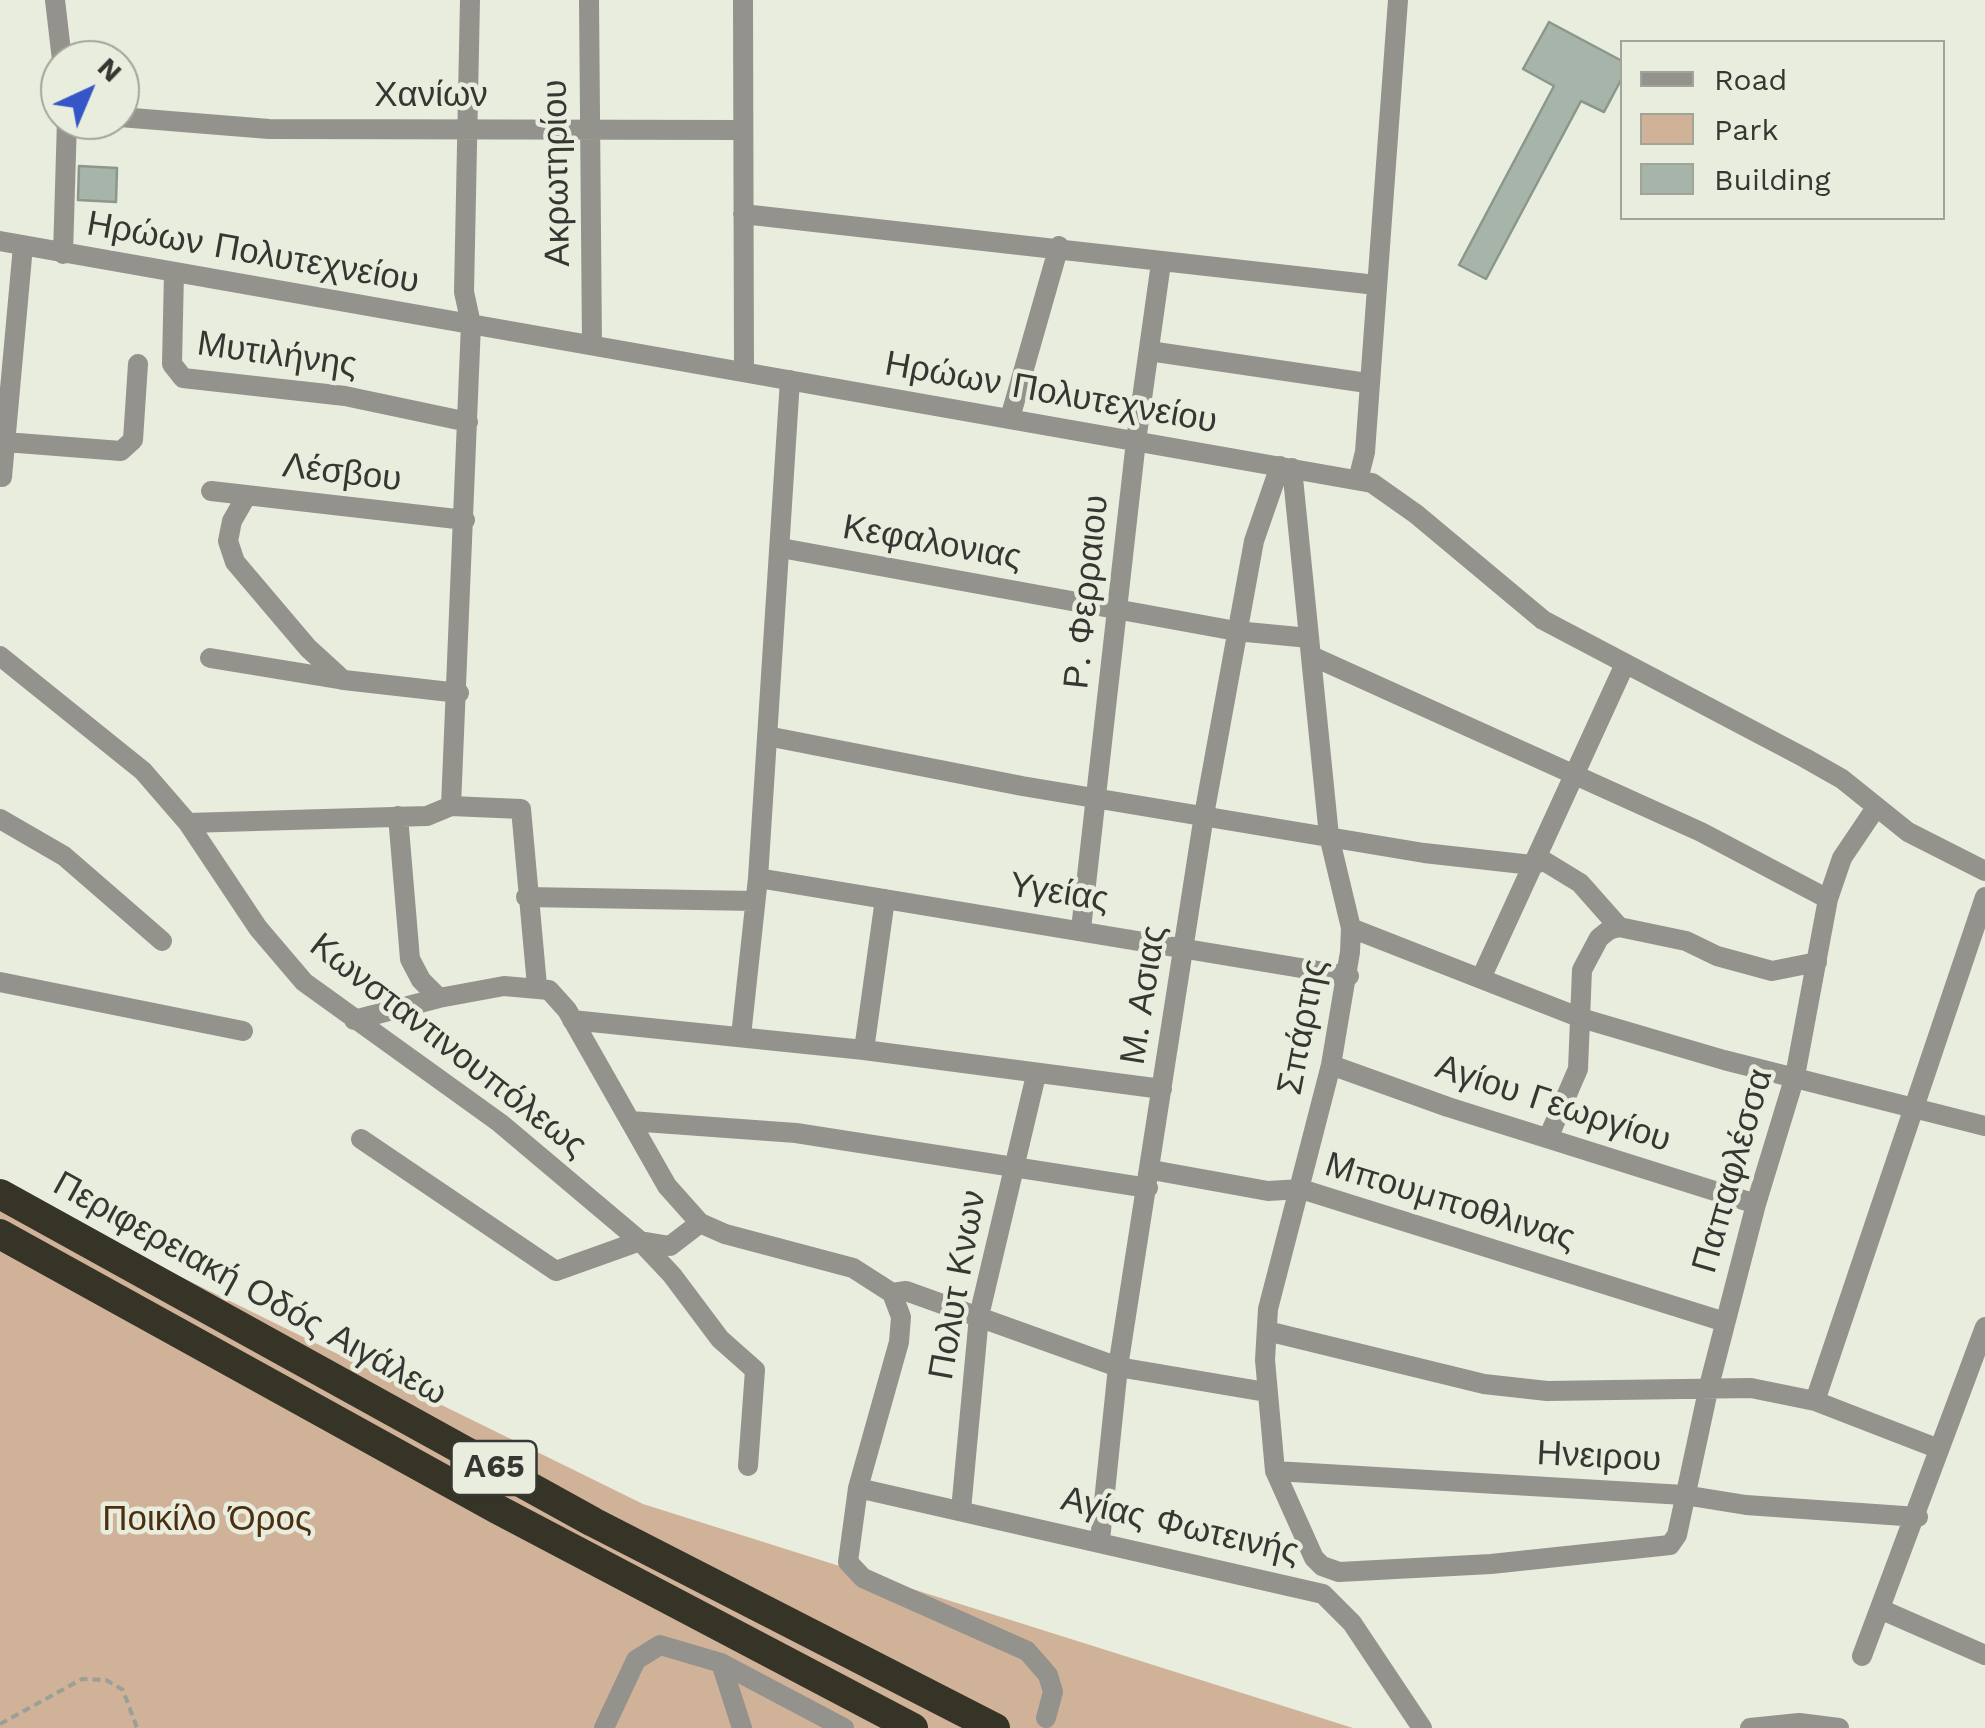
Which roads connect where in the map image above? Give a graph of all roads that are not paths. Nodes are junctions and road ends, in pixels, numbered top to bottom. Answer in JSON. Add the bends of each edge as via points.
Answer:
{"nodes":[{"id":1,"x":56,"y":0,"type":"edge"},
{"id":2,"x":470,"y":0,"type":"edge"},
{"id":3,"x":590,"y":0,"type":"edge"},
{"id":4,"x":743,"y":0,"type":"edge"},
{"id":5,"x":1398,"y":0,"type":"edge"},
{"id":6,"x":60,"y":40,"type":"edge"},
{"id":7,"x":140,"y":118,"type":"edge"},
{"id":8,"x":467,"y":127,"type":"junction"},
{"id":9,"x":742,"y":130,"type":"junction"},
{"id":10,"x":588,"y":131,"type":"junction"},
{"id":11,"x":67,"y":140,"type":"edge"},
{"id":12,"x":743,"y":214,"type":"junction"},
{"id":13,"x":0,"y":242,"type":"edge"},
{"id":14,"x":23,"y":246,"type":"junction"},
{"id":15,"x":1059,"y":246,"type":"junction"},
{"id":16,"x":64,"y":254,"type":"junction"},
{"id":17,"x":1161,"y":263,"type":"junction"},
{"id":18,"x":174,"y":272,"type":"junction"},
{"id":19,"x":1376,"y":285,"type":"junction"},
{"id":20,"x":471,"y":324,"type":"junction"},
{"id":21,"x":592,"y":344,"type":"junction"},
{"id":22,"x":1149,"y":351,"type":"junction"},
{"id":23,"x":138,"y":364,"type":"dead end"},
{"id":24,"x":744,"y":372,"type":"junction"},
{"id":25,"x":790,"y":380,"type":"junction"},
{"id":26,"x":1367,"y":383,"type":"junction"},
{"id":27,"x":1010,"y":418,"type":"junction"},
{"id":28,"x":468,"y":422,"type":"junction"},
{"id":29,"x":1136,"y":440,"type":"junction"},
{"id":30,"x":5,"y":442,"type":"junction"},
{"id":31,"x":1286,"y":467,"type":"junction"},
{"id":32,"x":2,"y":477,"type":"edge"},
{"id":33,"x":1358,"y":480,"type":"junction"},
{"id":34,"x":212,"y":490,"type":"dead end"},
{"id":35,"x":246,"y":495,"type":"junction"},
{"id":36,"x":465,"y":520,"type":"junction"},
{"id":37,"x":780,"y":548,"type":"junction"},
{"id":38,"x":1119,"y":610,"type":"junction"},
{"id":39,"x":1236,"y":631,"type":"junction"},
{"id":40,"x":1311,"y":647,"type":"junction"},
{"id":41,"x":0,"y":657,"type":"edge"},
{"id":42,"x":210,"y":658,"type":"dead end"},
{"id":43,"x":1625,"y":664,"type":"junction"},
{"id":44,"x":344,"y":680,"type":"junction"},
{"id":45,"x":459,"y":693,"type":"junction"},
{"id":46,"x":767,"y":736,"type":"junction"},
{"id":47,"x":1575,"y":776,"type":"junction"},
{"id":48,"x":1096,"y":796,"type":"junction"},
{"id":49,"x":451,"y":806,"type":"junction"},
{"id":50,"x":1875,"y":810,"type":"junction"},
{"id":51,"x":398,"y":816,"type":"junction"},
{"id":52,"x":1204,"y":816,"type":"junction"},
{"id":53,"x":0,"y":819,"type":"edge"},
{"id":54,"x":188,"y":823,"type":"junction"},
{"id":55,"x":1329,"y":836,"type":"junction"},
{"id":56,"x":1532,"y":865,"type":"junction"},
{"id":57,"x":1985,"y":871,"type":"edge"},
{"id":58,"x":758,"y":878,"type":"junction"},
{"id":59,"x":526,"y":897,"type":"junction"},
{"id":60,"x":1985,"y":897,"type":"edge"},
{"id":61,"x":1828,"y":898,"type":"junction"},
{"id":62,"x":885,"y":899,"type":"junction"},
{"id":63,"x":755,"y":901,"type":"junction"},
{"id":64,"x":1619,"y":927,"type":"junction"},
{"id":65,"x":1081,"y":928,"type":"junction"},
{"id":66,"x":1351,"y":928,"type":"junction"},
{"id":67,"x":162,"y":942,"type":"dead end"},
{"id":68,"x":1185,"y":950,"type":"junction"},
{"id":69,"x":1817,"y":962,"type":"junction"},
{"id":70,"x":1349,"y":976,"type":"junction"},
{"id":71,"x":1482,"y":976,"type":"junction"},
{"id":72,"x":0,"y":982,"type":"edge"},
{"id":73,"x":537,"y":986,"type":"junction"},
{"id":74,"x":439,"y":998,"type":"junction"},
{"id":75,"x":1581,"y":1018,"type":"junction"},
{"id":76,"x":354,"y":1020,"type":"junction"},
{"id":77,"x":572,"y":1020,"type":"junction"},
{"id":78,"x":242,"y":1030,"type":"dead end"},
{"id":79,"x":741,"y":1036,"type":"junction"},
{"id":80,"x":864,"y":1050,"type":"junction"},
{"id":81,"x":1331,"y":1064,"type":"junction"},
{"id":82,"x":1036,"y":1075,"type":"junction"},
{"id":83,"x":1795,"y":1076,"type":"junction"},
{"id":84,"x":1162,"y":1090,"type":"junction"},
{"id":85,"x":1918,"y":1106,"type":"junction"},
{"id":86,"x":630,"y":1121,"type":"junction"},
{"id":87,"x":1985,"y":1126,"type":"edge"},
{"id":88,"x":1549,"y":1136,"type":"junction"},
{"id":89,"x":361,"y":1139,"type":"dead end"},
{"id":90,"x":1011,"y":1169,"type":"junction"},
{"id":91,"x":1150,"y":1179,"type":"junction"},
{"id":92,"x":1301,"y":1189,"type":"junction"},
{"id":93,"x":0,"y":1194,"type":"edge"},
{"id":94,"x":1756,"y":1204,"type":"junction"},
{"id":95,"x":700,"y":1223,"type":"junction"},
{"id":96,"x":0,"y":1234,"type":"edge"},
{"id":97,"x":640,"y":1241,"type":"junction"},
{"id":98,"x":892,"y":1293,"type":"junction"},
{"id":99,"x":979,"y":1316,"type":"junction"},
{"id":100,"x":1725,"y":1322,"type":"junction"},
{"id":101,"x":1985,"y":1327,"type":"edge"},
{"id":102,"x":1268,"y":1331,"type":"junction"},
{"id":103,"x":1981,"y":1354,"type":"edge"},
{"id":104,"x":1118,"y":1367,"type":"junction"},
{"id":105,"x":1709,"y":1386,"type":"junction"},
{"id":106,"x":1266,"y":1392,"type":"junction"},
{"id":107,"x":1815,"y":1401,"type":"junction"},
{"id":108,"x":1939,"y":1449,"type":"junction"},
{"id":109,"x":748,"y":1466,"type":"dead end"},
{"id":110,"x":1275,"y":1471,"type":"junction"},
{"id":111,"x":858,"y":1488,"type":"junction"},
{"id":112,"x":1684,"y":1495,"type":"junction"},
{"id":113,"x":961,"y":1510,"type":"junction"},
{"id":114,"x":1918,"y":1517,"type":"junction"},
{"id":115,"x":1100,"y":1540,"type":"junction"},
{"id":116,"x":1660,"y":1549,"type":"joint"},
{"id":117,"x":1880,"y":1609,"type":"junction"},
{"id":118,"x":1985,"y":1655,"type":"edge"},
{"id":119,"x":1862,"y":1656,"type":"dead end"},
{"id":120,"x":721,"y":1663,"type":"junction"},
{"id":121,"x":1046,"y":1718,"type":"dead end"},
{"id":122,"x":604,"y":1728,"type":"edge"},
{"id":123,"x":742,"y":1728,"type":"edge"},
{"id":124,"x":844,"y":1728,"type":"edge"},
{"id":125,"x":913,"y":1728,"type":"edge"},
{"id":126,"x":996,"y":1728,"type":"edge"},
{"id":127,"x":1422,"y":1728,"type":"edge"},
{"id":128,"x":1750,"y":1728,"type":"edge"},
{"id":129,"x":1839,"y":1728,"type":"edge"}],
"edges":[{"from":1,"to":6,"type":"street"},
{"from":2,"to":8,"type":"street"},
{"from":3,"to":10,"type":"street","name":"Ακρωτηρίου"},
{"from":4,"to":9,"type":"street"},
{"from":5,"to":19,"type":"street"},
{"from":7,"to":8,"type":"street","name":"Χανίων","via":[[269,128]]},
{"from":8,"to":10,"type":"street","name":"Χανίων"},
{"from":8,"to":20,"type":"street","via":[[464,292]]},
{"from":9,"to":10,"type":"street","name":"Χανίων"},
{"from":9,"to":12,"type":"street"},
{"from":10,"to":21,"type":"street","name":"Ακρωτηρίου"},
{"from":11,"to":16,"type":"street"},
{"from":12,"to":15,"type":"street"},
{"from":12,"to":24,"type":"street"},
{"from":13,"to":14,"type":"street","name":"Ηρώων Πολυτεχνείου"},
{"from":14,"to":16,"type":"street","name":"Ηρώων Πολυτεχνείου"},
{"from":14,"to":30,"type":"street"},
{"from":15,"to":17,"type":"street"},
{"from":15,"to":27,"type":"street"},
{"from":16,"to":18,"type":"street","name":"Ηρώων Πολυτεχνείου"},
{"from":17,"to":19,"type":"street"},
{"from":17,"to":22,"type":"street","name":"Ρ. Φερραιου"},
{"from":18,"to":20,"type":"street","name":"Ηρώων Πολυτεχνείου"},
{"from":18,"to":28,"type":"street","name":"Μυτιλήνης","via":[[172,362],[180,376],[345,396]]},
{"from":19,"to":26,"type":"street"},
{"from":20,"to":21,"type":"street","name":"Ηρώων Πολυτεχνείου"},
{"from":20,"to":28,"type":"street"},
{"from":21,"to":24,"type":"street","name":"Ηρώων Πολυτεχνείου"},
{"from":22,"to":26,"type":"street"},
{"from":22,"to":29,"type":"street","name":"Ρ. Φερραιου"},
{"from":23,"to":30,"type":"street","via":[[132,440],[121,451]]},
{"from":24,"to":25,"type":"street","name":"Ηρώων Πολυτεχνείου"},
{"from":25,"to":27,"type":"street","name":"Ηρώων Πολυτεχνείου"},
{"from":25,"to":37,"type":"street"},
{"from":26,"to":33,"type":"street"},
{"from":27,"to":29,"type":"street","name":"Ηρώων Πολυτεχνείου"},
{"from":28,"to":36,"type":"street"},
{"from":29,"to":31,"type":"street","name":"Ηρώων Πολυτεχνείου"},
{"from":29,"to":38,"type":"street","name":"Ρ. Φερραιου"},
{"from":30,"to":32,"type":"street"},
{"from":31,"to":33,"type":"street","name":"Ηρώων Πολυτεχνείου"},
{"from":31,"to":39,"type":"street","name":"Μ. Ασιας","via":[[1254,541]]},
{"from":31,"to":40,"type":"street","name":"Σπάρτης"},
{"from":33,"to":43,"type":"street","name":"Ηρώων Πολυτεχνείου","via":[[1385,490],[1543,620]]},
{"from":34,"to":35,"type":"street","name":"Λέσβου"},
{"from":35,"to":36,"type":"street","name":"Λέσβου"},
{"from":35,"to":44,"type":"street","via":[[228,542],[235,562]]},
{"from":36,"to":45,"type":"street"},
{"from":37,"to":38,"type":"street","name":"Κεφαλονιας"},
{"from":37,"to":46,"type":"street"},
{"from":38,"to":39,"type":"street","name":"Κεφαλονιας"},
{"from":38,"to":48,"type":"street","name":"Ρ. Φερραιου"},
{"from":39,"to":40,"type":"street","name":"Κεφαλονιας"},
{"from":39,"to":52,"type":"street","name":"Μ. Ασιας"},
{"from":40,"to":47,"type":"street","name":"Κεφαλονιας"},
{"from":40,"to":55,"type":"street","name":"Σπάρτης"},
{"from":41,"to":54,"type":"street","name":"Κωνσταντινουπόλεως","via":[[142,771]]},
{"from":42,"to":44,"type":"street"},
{"from":43,"to":47,"type":"street"},
{"from":43,"to":50,"type":"street","name":"Ηρώων Πολυτεχνείου","via":[[1842,779]]},
{"from":44,"to":45,"type":"street"},
{"from":45,"to":49,"type":"street"},
{"from":46,"to":48,"type":"street"},
{"from":46,"to":58,"type":"street"},
{"from":47,"to":56,"type":"street"},
{"from":47,"to":61,"type":"street","name":"Κεφαλονιας"},
{"from":48,"to":52,"type":"street"},
{"from":48,"to":65,"type":"street","name":"Ρ. Φερραιου"},
{"from":49,"to":51,"type":"street","via":[[428,816]]},
{"from":49,"to":59,"type":"street","via":[[521,809]]},
{"from":50,"to":57,"type":"street","name":"Ηρώων Πολυτεχνείου"},
{"from":50,"to":61,"type":"street","name":"Παπαφλέσσα","via":[[1842,858]]},
{"from":51,"to":54,"type":"street"},
{"from":51,"to":74,"type":"street","via":[[410,959]]},
{"from":52,"to":55,"type":"street"},
{"from":52,"to":68,"type":"street","name":"Μ. Ασιας"},
{"from":53,"to":67,"type":"street","via":[[64,856]]},
{"from":54,"to":76,"type":"street","name":"Κωνσταντινουπόλεως","via":[[285,964]]},
{"from":55,"to":56,"type":"street"},
{"from":55,"to":66,"type":"street","name":"Σπάρτης"},
{"from":56,"to":64,"type":"street","via":[[1544,861],[1560,869]]},
{"from":56,"to":71,"type":"street"},
{"from":58,"to":62,"type":"street","name":"Υγείας"},
{"from":58,"to":63,"type":"street"},
{"from":59,"to":63,"type":"street"},
{"from":59,"to":73,"type":"street"},
{"from":60,"to":85,"type":"street"},
{"from":61,"to":69,"type":"street","name":"Παπαφλέσσα"},
{"from":62,"to":65,"type":"street","name":"Υγείας"},
{"from":62,"to":80,"type":"street"},
{"from":63,"to":79,"type":"street"},
{"from":64,"to":69,"type":"street","via":[[1686,940],[1772,971]]},
{"from":64,"to":75,"type":"street","via":[[1599,938],[1582,970]]},
{"from":65,"to":68,"type":"street","name":"Υγείας"},
{"from":66,"to":70,"type":"street","name":"Σπάρτης"},
{"from":66,"to":71,"type":"street"},
{"from":68,"to":70,"type":"street","name":"Υγείας"},
{"from":68,"to":84,"type":"street","name":"Μ. Ασιας"},
{"from":69,"to":83,"type":"street","name":"Παπαφλέσσα"},
{"from":70,"to":81,"type":"street","name":"Σπάρτης"},
{"from":71,"to":75,"type":"street"},
{"from":72,"to":78,"type":"street"},
{"from":73,"to":74,"type":"street"},
{"from":73,"to":77,"type":"street","via":[[549,990]]},
{"from":74,"to":76,"type":"street"},
{"from":75,"to":83,"type":"street"},
{"from":75,"to":88,"type":"street","via":[[1578,1069]]},
{"from":76,"to":97,"type":"street","name":"Κωνσταντινουπόλεως","via":[[500,1123]]},
{"from":77,"to":79,"type":"street"},
{"from":77,"to":86,"type":"street"},
{"from":79,"to":80,"type":"street"},
{"from":80,"to":82,"type":"street"},
{"from":81,"to":88,"type":"street","name":"Αγίου Γεωργίου"},
{"from":81,"to":92,"type":"street","name":"Σπάρτης"},
{"from":82,"to":84,"type":"street"},
{"from":82,"to":90,"type":"street","name":"Πολυτ Κνων"},
{"from":83,"to":85,"type":"street"},
{"from":83,"to":94,"type":"street","name":"Παπαφλέσσα"},
{"from":84,"to":91,"type":"street","name":"Μ. Ασιας"},
{"from":85,"to":87,"type":"street"},
{"from":85,"to":107,"type":"street"},
{"from":86,"to":90,"type":"street","name":"Μπουμποθλινας","via":[[796,1133]]},
{"from":86,"to":95,"type":"street","via":[[667,1186]]},
{"from":88,"to":94,"type":"street","name":"Αγίου Γεωργίου"},
{"from":89,"to":97,"type":"street","via":[[556,1270]]},
{"from":90,"to":91,"type":"street","name":"Μπουμποθλινας"},
{"from":90,"to":99,"type":"street","name":"Πολυτ Κνων"},
{"from":91,"to":92,"type":"street","name":"Μπουμποθλινας"},
{"from":91,"to":104,"type":"street","name":"Μ. Ασιας"},
{"from":92,"to":100,"type":"street","name":"Μπουμποθλινας"},
{"from":92,"to":102,"type":"street","name":"Σπάρτης","via":[[1274,1282]]},
{"from":93,"to":126,"type":"highway","name":"Περιφερειακή Οδός Αιγάλεω","number":"Α65","via":[[593,1522]]},
{"from":94,"to":100,"type":"street","name":"Παπαφλέσσα"},
{"from":95,"to":97,"type":"street","via":[[670,1246]]},
{"from":95,"to":98,"type":"street","via":[[853,1268]]},
{"from":96,"to":125,"type":"highway","name":"Περιφερειακή Οδός Αιγάλεω","number":"Α65","via":[[528,1526]]},
{"from":97,"to":109,"type":"street","name":"Κωνσταντινουπόλεως","via":[[755,1370]]},
{"from":98,"to":99,"type":"street","via":[[906,1291]]},
{"from":98,"to":111,"type":"street","via":[[898,1342]]},
{"from":99,"to":104,"type":"street"},
{"from":99,"to":113,"type":"street","name":"Πολυτ Κνων"},
{"from":100,"to":105,"type":"street","name":"Παπαφλέσσα"},
{"from":101,"to":103,"type":"street"},
{"from":102,"to":105,"type":"street","via":[[1484,1384],[1548,1391]]},
{"from":102,"to":106,"type":"street","name":"Σπάρτης"},
{"from":103,"to":108,"type":"street"},
{"from":104,"to":106,"type":"street"},
{"from":104,"to":115,"type":"street","name":"Μ. Ασιας"},
{"from":105,"to":107,"type":"street"},
{"from":105,"to":112,"type":"street","name":"Παπαφλέσσα"},
{"from":106,"to":110,"type":"street","name":"Σπάρτης"},
{"from":107,"to":108,"type":"street"},
{"from":108,"to":114,"type":"street"},
{"from":110,"to":112,"type":"street","name":"Ηνειρου"},
{"from":110,"to":116,"type":"street","name":"Σπάρτης","via":[[1314,1558],[1339,1572]]},
{"from":111,"to":113,"type":"street","name":"Αγίας Φωτεινής"},
{"from":111,"to":121,"type":"street","via":[[848,1547],[855,1574],[1027,1650],[1048,1675]]},
{"from":112,"to":114,"type":"street","name":"Ηνειρου"},
{"from":112,"to":116,"type":"street","name":"Παπαφλέσσα","via":[[1677,1536]]},
{"from":113,"to":115,"type":"street","name":"Αγίας Φωτεινής"},
{"from":114,"to":117,"type":"street"},
{"from":115,"to":127,"type":"street","name":"Αγίας Φωτεινής","via":[[1323,1594],[1352,1623]]},
{"from":117,"to":118,"type":"street"},
{"from":117,"to":119,"type":"street"},
{"from":120,"to":122,"type":"street","via":[[678,1647],[646,1650]]},
{"from":120,"to":123,"type":"street"},
{"from":120,"to":124,"type":"street"},
{"from":128,"to":129,"type":"street"}]}
